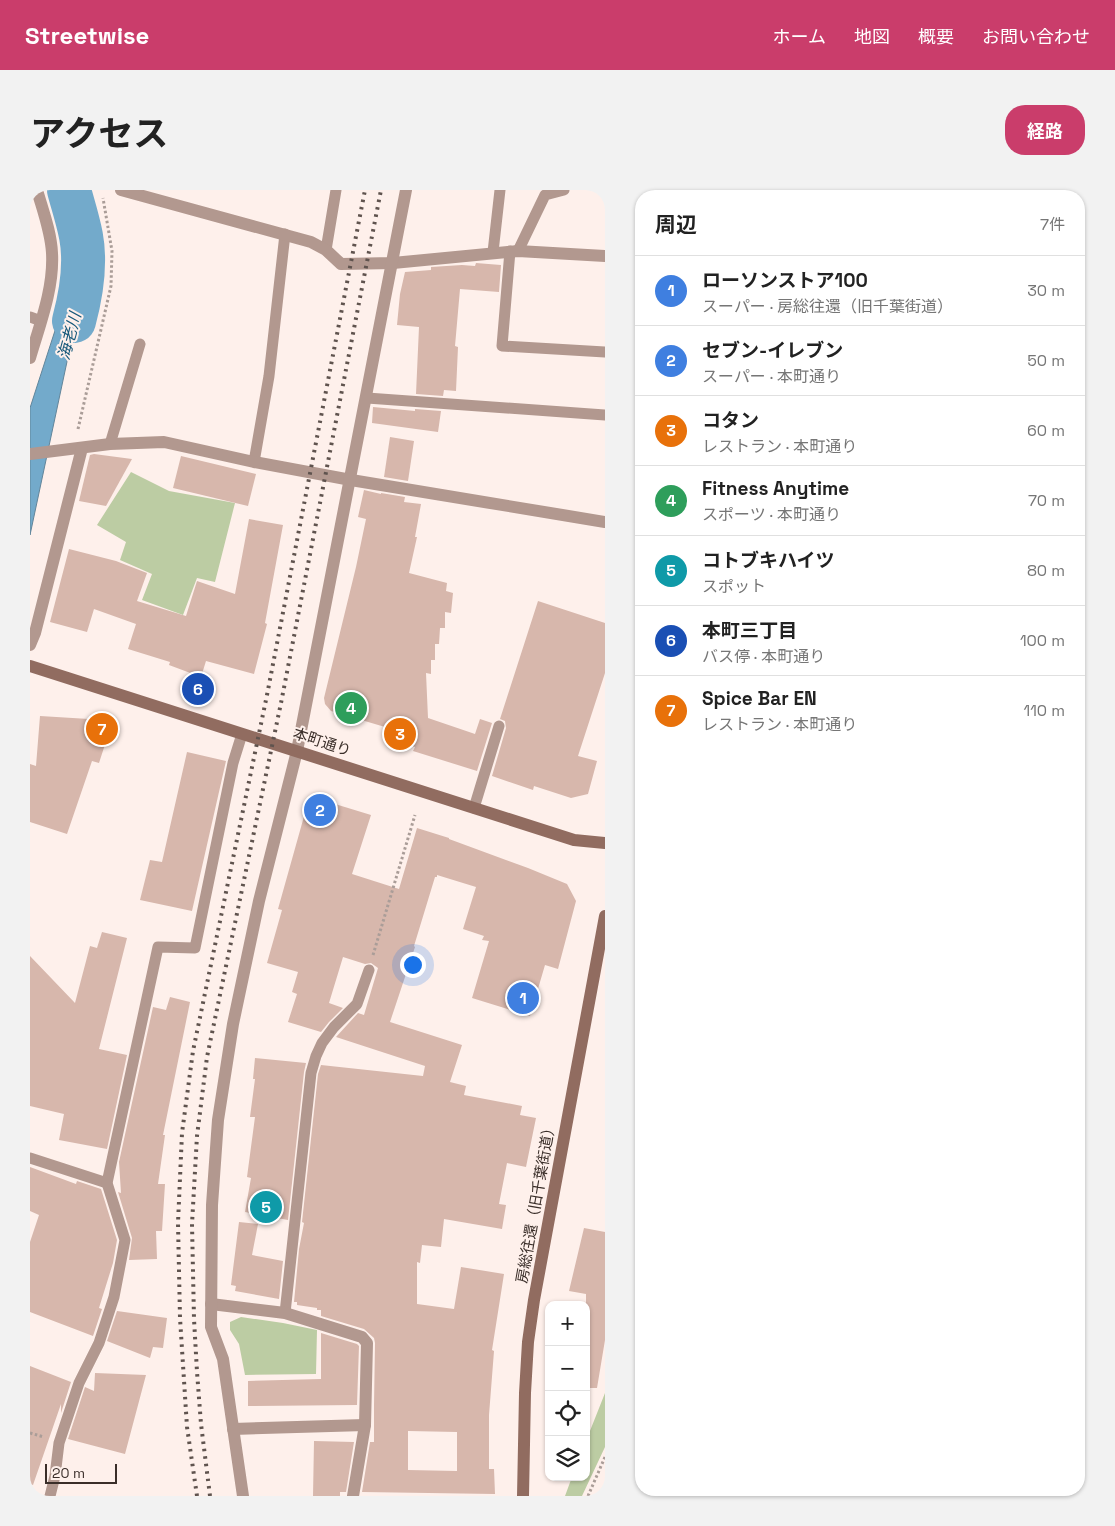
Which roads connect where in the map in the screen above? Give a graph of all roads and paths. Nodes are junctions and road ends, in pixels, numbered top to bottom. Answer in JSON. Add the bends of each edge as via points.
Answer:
{"nodes":[{"id":1,"x":37,"y":190,"type":"edge"},
{"id":2,"x":101,"y":190,"type":"edge"},
{"id":3,"x":121,"y":190,"type":"edge"},
{"id":4,"x":336,"y":190,"type":"edge"},
{"id":5,"x":406,"y":190,"type":"edge"},
{"id":6,"x":500,"y":190,"type":"edge"},
{"id":7,"x":564,"y":190,"type":"edge"},
{"id":8,"x":167,"y":196,"type":"edge"},
{"id":9,"x":285,"y":234,"type":"junction"},
{"id":10,"x":326,"y":250,"type":"junction"},
{"id":11,"x":514,"y":251,"type":"junction"},
{"id":12,"x":493,"y":252,"type":"junction"},
{"id":13,"x":605,"y":256,"type":"edge"},
{"id":14,"x":393,"y":263,"type":"junction"},
{"id":15,"x":35,"y":319,"type":"edge"},
{"id":16,"x":140,"y":344,"type":"dead end"},
{"id":17,"x":605,"y":352,"type":"edge"},
{"id":18,"x":30,"y":358,"type":"edge"},
{"id":19,"x":367,"y":398,"type":"junction"},
{"id":20,"x":605,"y":414,"type":"edge"},
{"id":21,"x":110,"y":444,"type":"junction"},
{"id":22,"x":72,"y":450,"type":"junction"},
{"id":23,"x":30,"y":454,"type":"edge"},
{"id":24,"x":254,"y":462,"type":"junction"},
{"id":25,"x":351,"y":480,"type":"junction"},
{"id":26,"x":605,"y":522,"type":"edge"},
{"id":27,"x":30,"y":645,"type":"edge"},
{"id":28,"x":30,"y":666,"type":"edge"},
{"id":29,"x":499,"y":726,"type":"dead end"},
{"id":30,"x":242,"y":734,"type":"junction"},
{"id":31,"x":297,"y":751,"type":"junction"},
{"id":32,"x":474,"y":808,"type":"junction"},
{"id":33,"x":416,"y":814,"type":"dead end"},
{"id":34,"x":605,"y":843,"type":"edge"},
{"id":35,"x":605,"y":916,"type":"edge"},
{"id":36,"x":368,"y":970,"type":"joint"},
{"id":37,"x":30,"y":1158,"type":"edge"},
{"id":38,"x":107,"y":1183,"type":"junction"},
{"id":39,"x":211,"y":1304,"type":"junction"},
{"id":40,"x":285,"y":1313,"type":"junction"},
{"id":41,"x":365,"y":1425,"type":"junction"},
{"id":42,"x":233,"y":1429,"type":"junction"},
{"id":43,"x":605,"y":1457,"type":"edge"},
{"id":44,"x":50,"y":1496,"type":"edge"},
{"id":45,"x":243,"y":1496,"type":"edge"},
{"id":46,"x":353,"y":1496,"type":"edge"},
{"id":47,"x":523,"y":1496,"type":"edge"},
{"id":48,"x":588,"y":1496,"type":"edge"}],
"edges":[{"from":1,"to":15,"type":"street","via":[[50,236],[52,275]]},
{"from":2,"to":22,"type":"path","via":[[112,251],[111,286]]},
{"from":3,"to":8,"type":"street"},
{"from":4,"to":10,"type":"lane"},
{"from":5,"to":14,"type":"street"},
{"from":6,"to":12,"type":"lane"},
{"from":7,"to":11,"type":"lane","via":[[545,195]]},
{"from":8,"to":9,"type":"street"},
{"from":9,"to":10,"type":"street"},
{"from":9,"to":24,"type":"lane","via":[[269,376]]},
{"from":10,"to":14,"type":"street","via":[[341,264]]},
{"from":11,"to":12,"type":"street"},
{"from":11,"to":13,"type":"street"},
{"from":11,"to":17,"type":"lane","via":[[502,346]]},
{"from":12,"to":14,"type":"street"},
{"from":14,"to":19,"type":"street"},
{"from":15,"to":18,"type":"street"},
{"from":16,"to":21,"type":"lane"},
{"from":19,"to":20,"type":"lane"},
{"from":19,"to":25,"type":"street"},
{"from":21,"to":22,"type":"street"},
{"from":21,"to":24,"type":"street","via":[[164,442]]},
{"from":22,"to":23,"type":"street"},
{"from":22,"to":27,"type":"street"},
{"from":24,"to":25,"type":"street"},
{"from":25,"to":26,"type":"street"},
{"from":25,"to":31,"type":"street"},
{"from":28,"to":30,"type":"street","name":"本町通り"},
{"from":29,"to":32,"type":"lane"},
{"from":30,"to":31,"type":"street","name":"本町通り"},
{"from":30,"to":38,"type":"lane","via":[[233,763],[195,948],[158,947]]},
{"from":31,"to":32,"type":"street","name":"本町通り"},
{"from":31,"to":39,"type":"street","via":[[259,901],[233,1024],[218,1120],[212,1205]]},
{"from":32,"to":34,"type":"street","name":"本町通り","via":[[574,840]]},
{"from":33,"to":36,"type":"path"},
{"from":35,"to":47,"type":"street","name":"房総往還（旧千葉街道）","via":[[528,1342]]},
{"from":36,"to":40,"type":"lane","via":[[357,1004],[334,1027],[316,1056]]},
{"from":37,"to":38,"type":"lane"},
{"from":38,"to":44,"type":"lane","via":[[125,1240],[114,1297],[59,1443]]},
{"from":39,"to":40,"type":"street"},
{"from":39,"to":42,"type":"street","via":[[211,1327],[223,1360]]},
{"from":40,"to":41,"type":"street","via":[[362,1336],[367,1343]]},
{"from":41,"to":42,"type":"street"},
{"from":41,"to":46,"type":"street"},
{"from":42,"to":45,"type":"street"},
{"from":43,"to":48,"type":"path"}]}
